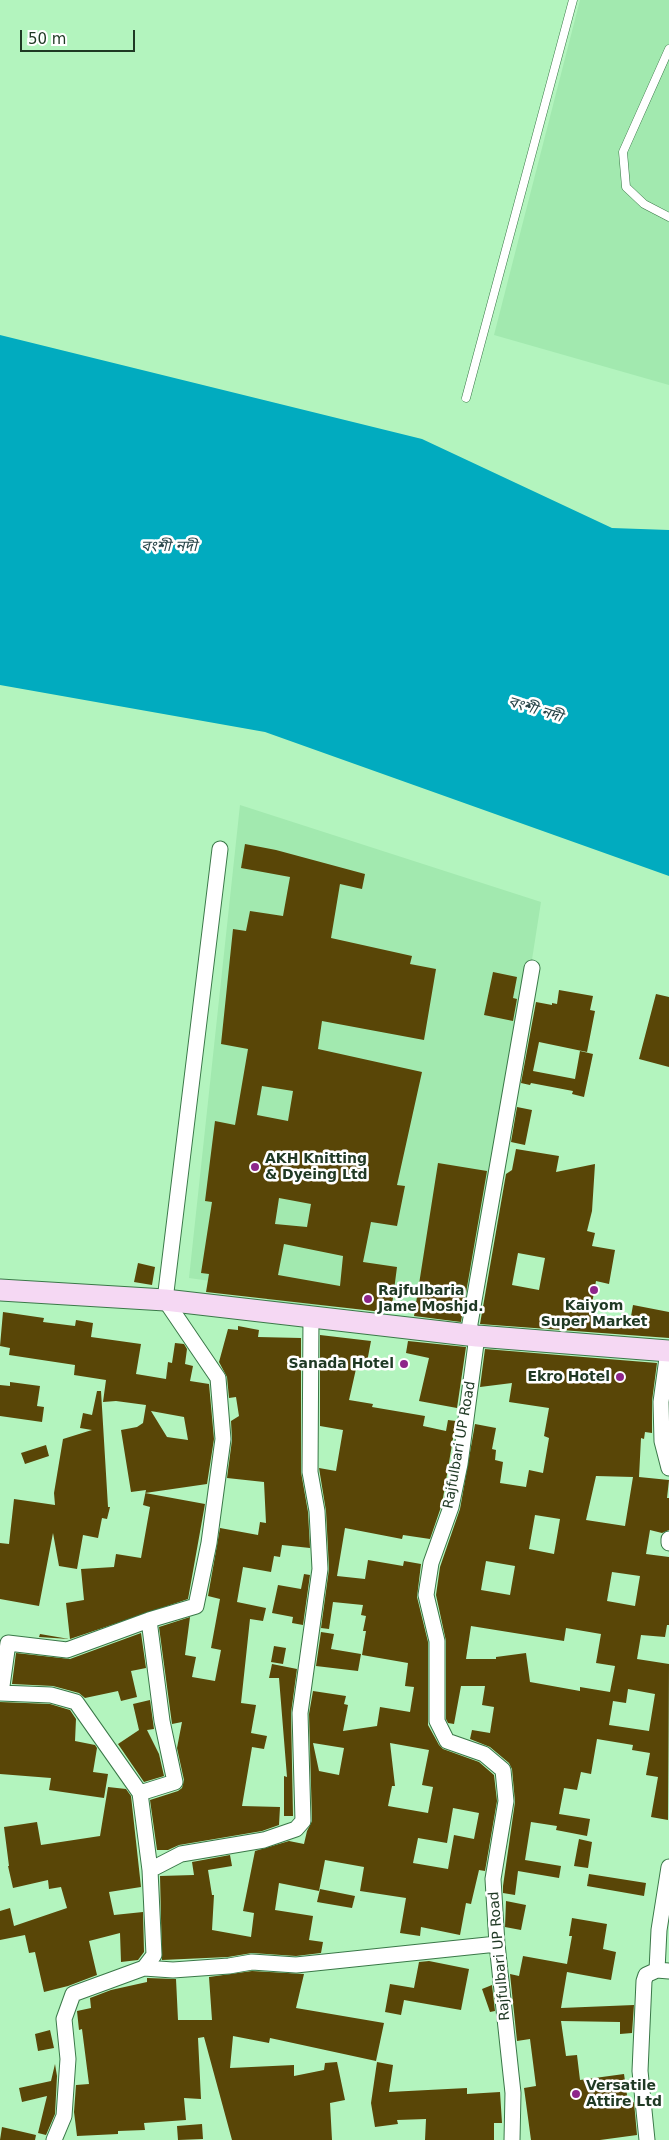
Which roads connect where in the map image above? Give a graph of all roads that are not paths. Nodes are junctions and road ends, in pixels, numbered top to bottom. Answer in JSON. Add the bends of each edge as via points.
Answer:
{"nodes":[{"id":1,"x":573,"y":0,"type":"edge"},
{"id":2,"x":669,"y":49,"type":"edge"},
{"id":3,"x":669,"y":218,"type":"edge"},
{"id":4,"x":466,"y":398,"type":"dead end"},
{"id":5,"x":220,"y":849,"type":"dead end"},
{"id":6,"x":532,"y":968,"type":"dead end"},
{"id":7,"x":0,"y":1290,"type":"edge"},
{"id":8,"x":165,"y":1300,"type":"junction"},
{"id":9,"x":311,"y":1317,"type":"junction"},
{"id":10,"x":473,"y":1336,"type":"junction"},
{"id":11,"x":668,"y":1351,"type":"edge"},
{"id":12,"x":669,"y":1468,"type":"edge"},
{"id":13,"x":149,"y":1620,"type":"junction"},
{"id":14,"x":1,"y":1693,"type":"edge"},
{"id":15,"x":140,"y":1793,"type":"junction"},
{"id":16,"x":669,"y":1867,"type":"edge"},
{"id":17,"x":150,"y":1870,"type":"junction"},
{"id":18,"x":497,"y":1944,"type":"junction"},
{"id":19,"x":144,"y":1968,"type":"junction"},
{"id":20,"x":663,"y":1971,"type":"edge"},
{"id":21,"x":54,"y":2140,"type":"edge"},
{"id":22,"x":512,"y":2140,"type":"edge"},
{"id":23,"x":647,"y":2140,"type":"edge"}],
"edges":[{"from":1,"to":4,"type":"lane"},
{"from":2,"to":3,"type":"lane","via":[[624,152],[626,187],[644,204]]},
{"from":5,"to":8,"type":"street"},
{"from":6,"to":10,"type":"street","name":"Rajfulbari UP Road"},
{"from":7,"to":8,"type":"street"},
{"from":8,"to":9,"type":"street"},
{"from":8,"to":13,"type":"street","via":[[218,1378],[223,1439],[209,1542],[196,1606]]},
{"from":9,"to":10,"type":"street"},
{"from":9,"to":17,"type":"street","via":[[310,1472],[317,1510],[320,1569],[300,1713],[303,1821],[296,1830],[264,1840],[181,1854]]},
{"from":10,"to":11,"type":"street"},
{"from":10,"to":18,"type":"street","name":"Rajfulbari UP Road","via":[[458,1473],[451,1507],[431,1563],[426,1595],[437,1641],[436,1721],[447,1741],[484,1754],[502,1770],[506,1801],[493,1878]]},
{"from":11,"to":12,"type":"street","via":[[661,1402],[662,1441]]},
{"from":13,"to":14,"type":"street","via":[[67,1650],[8,1643]]},
{"from":13,"to":15,"type":"street","via":[[162,1721],[175,1782]]},
{"from":14,"to":15,"type":"street","via":[[50,1695],[76,1702]]},
{"from":15,"to":17,"type":"street"},
{"from":16,"to":20,"type":"street","via":[[659,1930]]},
{"from":17,"to":19,"type":"street","via":[[154,1955]]},
{"from":18,"to":19,"type":"street","via":[[296,1965],[252,1962],[173,1970]]},
{"from":18,"to":22,"type":"street","name":"Rajfulbari UP Road","via":[[512,2084]]},
{"from":19,"to":21,"type":"street","via":[[73,1994],[64,2019],[68,2059],[64,2116]]},
{"from":20,"to":23,"type":"street","via":[[646,1975],[644,1981],[640,2071]]}]}
